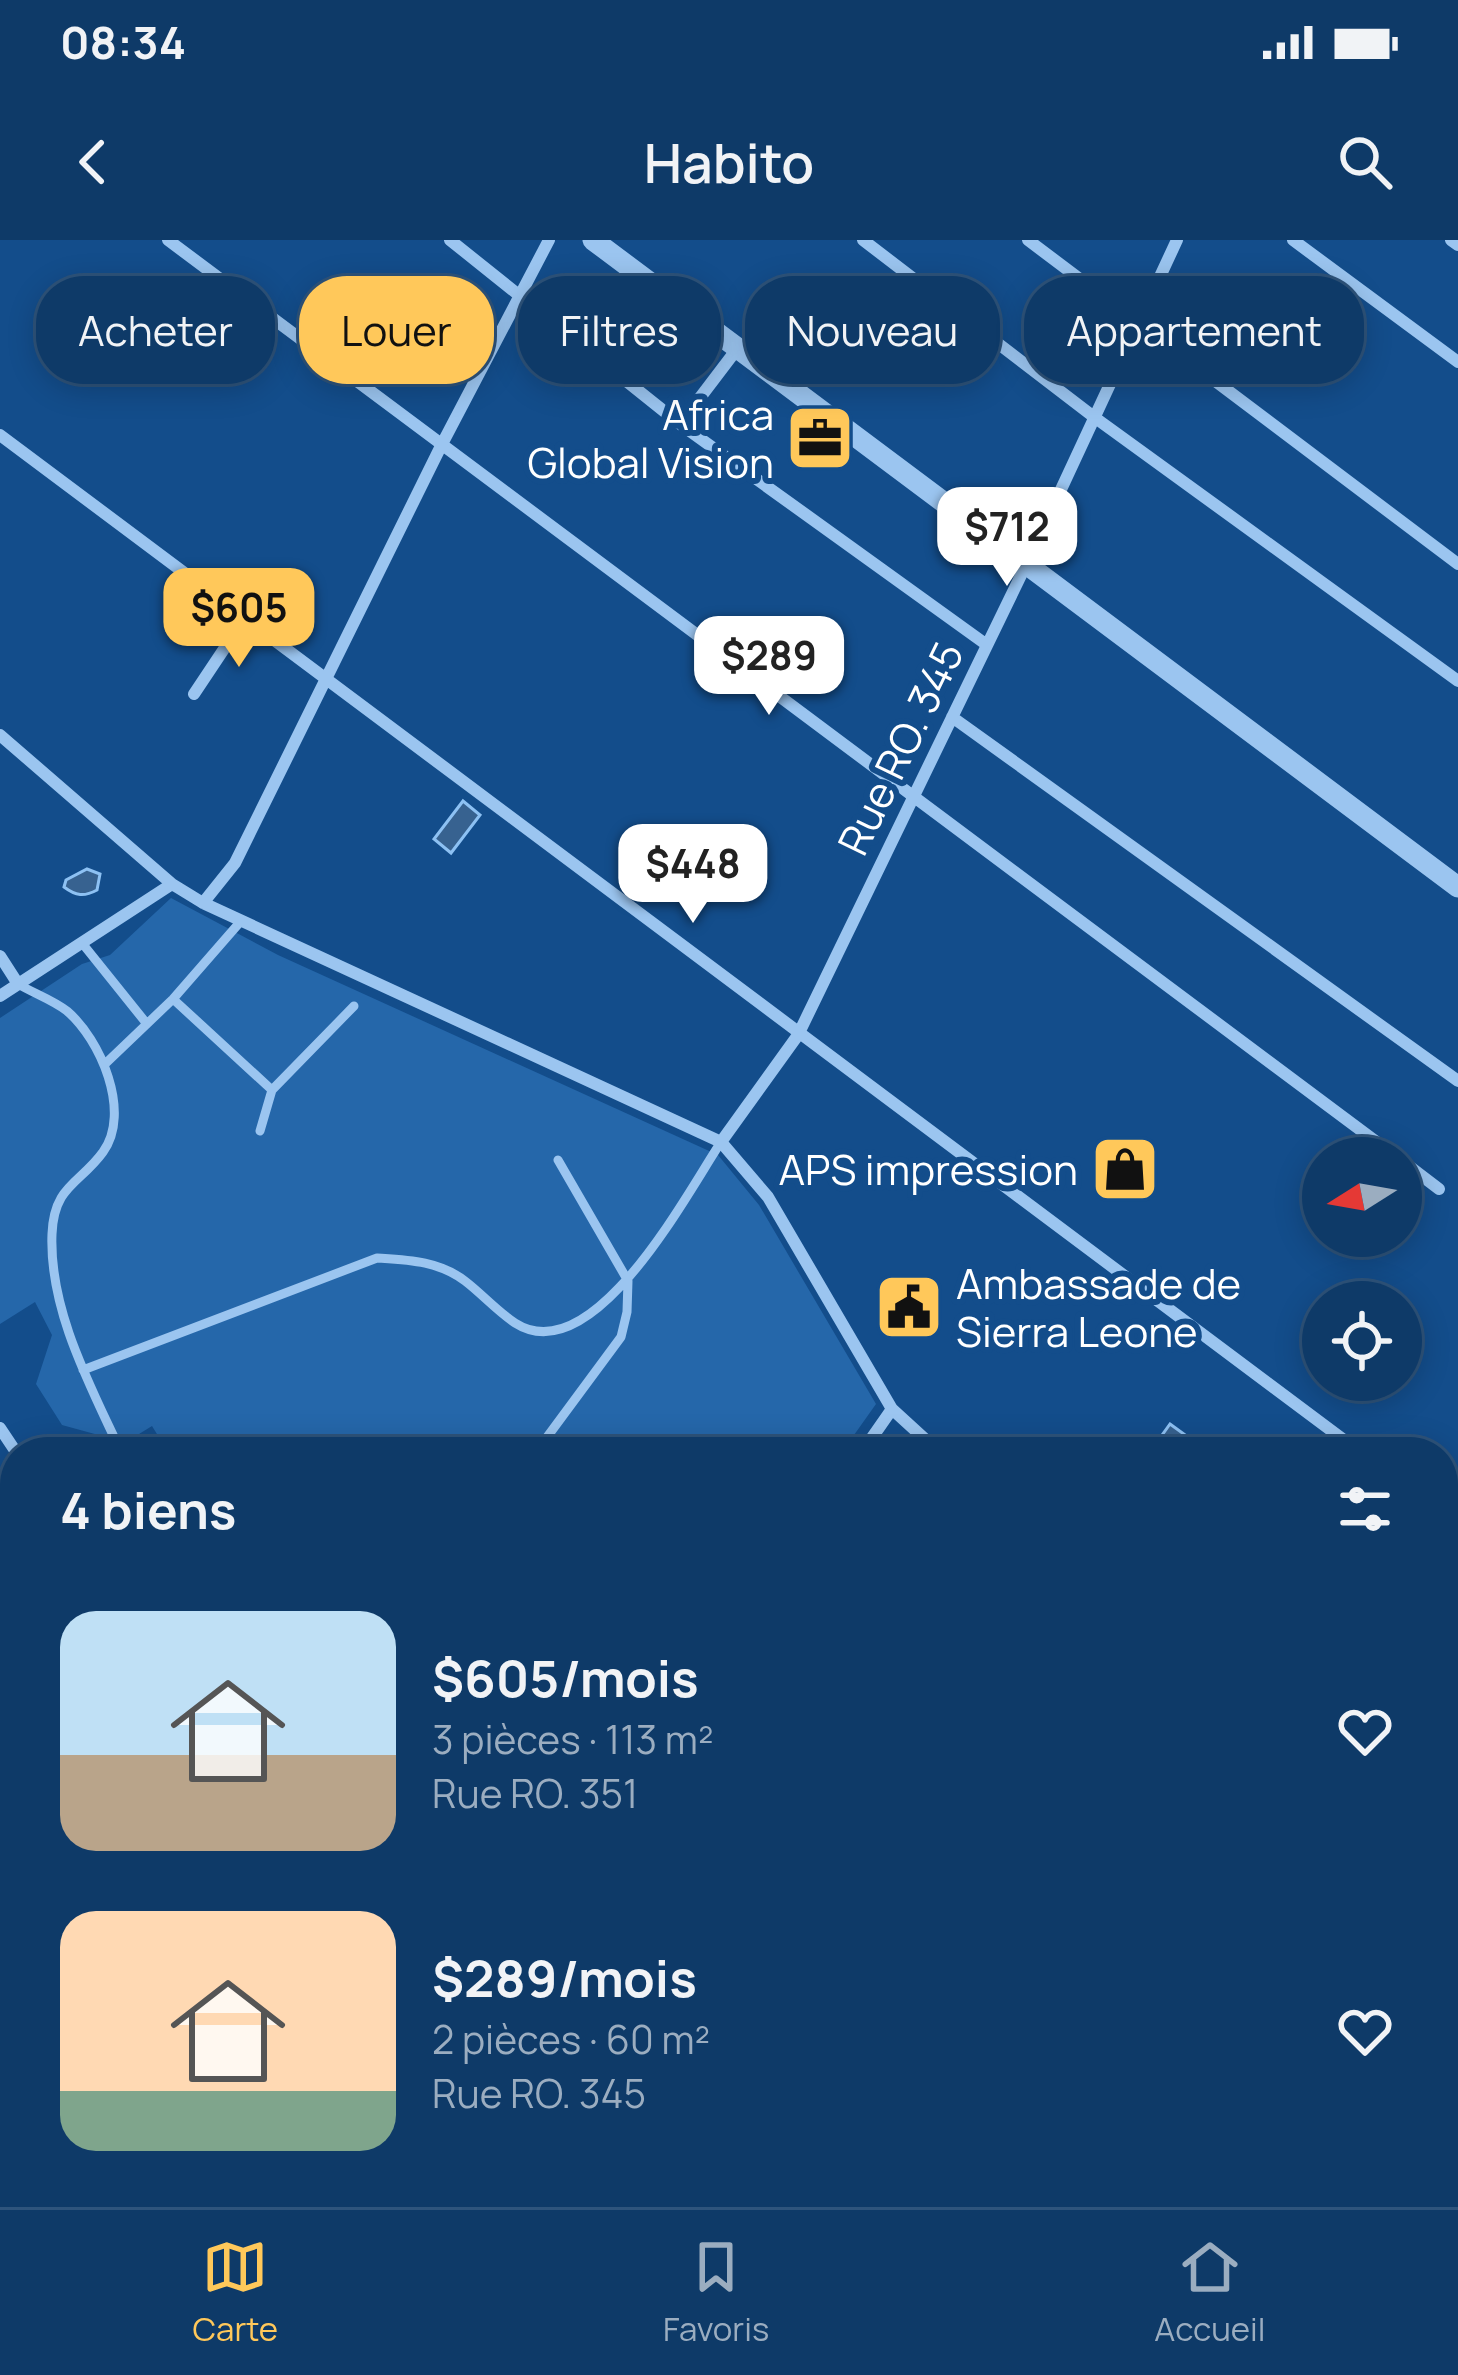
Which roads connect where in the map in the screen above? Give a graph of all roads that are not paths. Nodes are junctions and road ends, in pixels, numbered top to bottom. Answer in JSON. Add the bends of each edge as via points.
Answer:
{"nodes":[{"id":1,"x":168,"y":240,"type":"edge"},
{"id":2,"x":450,"y":240,"type":"edge"},
{"id":3,"x":549,"y":240,"type":"edge"},
{"id":4,"x":593,"y":240,"type":"edge"},
{"id":5,"x":863,"y":240,"type":"edge"},
{"id":6,"x":1028,"y":240,"type":"edge"},
{"id":7,"x":1178,"y":240,"type":"edge"},
{"id":8,"x":1293,"y":240,"type":"edge"},
{"id":9,"x":531,"y":276,"type":"edge"},
{"id":10,"x":1076,"y":276,"type":"edge"},
{"id":11,"x":1160,"y":276,"type":"edge"},
{"id":12,"x":518,"y":293,"type":"edge"},
{"id":13,"x":518,"y":301,"type":"edge"},
{"id":14,"x":737,"y":349,"type":"junction"},
{"id":15,"x":1458,"y":362,"type":"edge"},
{"id":16,"x":631,"y":384,"type":"edge"},
{"id":17,"x":1109,"y":384,"type":"edge"},
{"id":18,"x":1220,"y":384,"type":"edge"},
{"id":19,"x":1094,"y":417,"type":"junction"},
{"id":20,"x":680,"y":424,"type":"junction"},
{"id":21,"x":0,"y":435,"type":"edge"},
{"id":22,"x":441,"y":446,"type":"junction"},
{"id":23,"x":1458,"y":564,"type":"edge"},
{"id":24,"x":1025,"y":567,"type":"junction"},
{"id":25,"x":244,"y":619,"type":"junction"},
{"id":26,"x":987,"y":645,"type":"junction"},
{"id":27,"x":326,"y":681,"type":"junction"},
{"id":28,"x":1458,"y":681,"type":"edge"},
{"id":29,"x":194,"y":694,"type":"dead end"},
{"id":30,"x":952,"y":717,"type":"junction"},
{"id":31,"x":0,"y":735,"type":"edge"},
{"id":32,"x":914,"y":794,"type":"junction"},
{"id":33,"x":172,"y":884,"type":"junction"},
{"id":34,"x":1458,"y":887,"type":"edge"},
{"id":35,"x":203,"y":903,"type":"junction"},
{"id":36,"x":241,"y":921,"type":"junction"},
{"id":37,"x":82,"y":943,"type":"junction"},
{"id":38,"x":0,"y":956,"type":"edge"},
{"id":39,"x":18,"y":984,"type":"junction"},
{"id":40,"x":0,"y":996,"type":"edge"},
{"id":41,"x":173,"y":999,"type":"junction"},
{"id":42,"x":354,"y":1006,"type":"dead end"},
{"id":43,"x":147,"y":1024,"type":"junction"},
{"id":44,"x":798,"y":1035,"type":"junction"},
{"id":45,"x":105,"y":1064,"type":"junction"},
{"id":46,"x":1458,"y":1082,"type":"edge"},
{"id":47,"x":272,"y":1090,"type":"junction"},
{"id":48,"x":260,"y":1131,"type":"dead end"},
{"id":49,"x":1371,"y":1137,"type":"edge"},
{"id":50,"x":721,"y":1142,"type":"junction"},
{"id":51,"x":558,"y":1160,"type":"dead end"},
{"id":52,"x":1422,"y":1176,"type":"edge"},
{"id":53,"x":1439,"y":1189,"type":"dead end"},
{"id":54,"x":628,"y":1280,"type":"junction"},
{"id":55,"x":83,"y":1370,"type":"junction"},
{"id":56,"x":892,"y":1409,"type":"junction"},
{"id":57,"x":114,"y":1437,"type":"edge"},
{"id":58,"x":547,"y":1437,"type":"edge"},
{"id":59,"x":872,"y":1437,"type":"edge"},
{"id":60,"x":923,"y":1437,"type":"edge"},
{"id":61,"x":1340,"y":1437,"type":"edge"}],
"edges":[{"from":1,"to":22,"type":"street"},
{"from":2,"to":12,"type":"street"},
{"from":3,"to":9,"type":"street"},
{"from":4,"to":14,"type":"street"},
{"from":5,"to":19,"type":"street"},
{"from":6,"to":10,"type":"street"},
{"from":7,"to":11,"type":"street","name":"Rue RO. 345"},
{"from":8,"to":15,"type":"street"},
{"from":13,"to":22,"type":"street"},
{"from":14,"to":20,"type":"street"},
{"from":14,"to":24,"type":"street"},
{"from":16,"to":20,"type":"street"},
{"from":17,"to":19,"type":"street","name":"Rue RO. 345"},
{"from":18,"to":23,"type":"street"},
{"from":19,"to":24,"type":"street","name":"Rue RO. 345"},
{"from":19,"to":28,"type":"street"},
{"from":20,"to":26,"type":"street"},
{"from":21,"to":25,"type":"street"},
{"from":22,"to":27,"type":"street"},
{"from":22,"to":32,"type":"street"},
{"from":24,"to":26,"type":"street","name":"Rue RO. 345"},
{"from":24,"to":34,"type":"street"},
{"from":25,"to":27,"type":"street"},
{"from":25,"to":29,"type":"street"},
{"from":26,"to":30,"type":"street","name":"Rue RO. 345"},
{"from":27,"to":35,"type":"street","via":[[235,863]]},
{"from":27,"to":44,"type":"street"},
{"from":30,"to":32,"type":"street","name":"Rue RO. 345"},
{"from":30,"to":46,"type":"street"},
{"from":31,"to":33,"type":"street"},
{"from":32,"to":44,"type":"street","name":"Rue RO. 345"},
{"from":32,"to":49,"type":"street"},
{"from":33,"to":35,"type":"street"},
{"from":33,"to":37,"type":"street"},
{"from":35,"to":36,"type":"street"},
{"from":36,"to":41,"type":"lane"},
{"from":36,"to":50,"type":"street"},
{"from":37,"to":39,"type":"street"},
{"from":37,"to":43,"type":"lane"},
{"from":38,"to":39,"type":"street"},
{"from":39,"to":40,"type":"street"},
{"from":39,"to":45,"type":"lane","via":[[68,1012]]},
{"from":41,"to":43,"type":"lane"},
{"from":41,"to":47,"type":"lane"},
{"from":42,"to":47,"type":"lane"},
{"from":43,"to":45,"type":"lane"},
{"from":44,"to":50,"type":"street","name":"Rue RO. 345"},
{"from":44,"to":61,"type":"street"},
{"from":45,"to":55,"type":"lane","via":[[116,1111],[106,1150],[63,1190],[52,1230],[54,1278]]},
{"from":47,"to":48,"type":"lane"},
{"from":50,"to":54,"type":"lane"},
{"from":50,"to":56,"type":"street","via":[[768,1197]]},
{"from":51,"to":54,"type":"lane"},
{"from":52,"to":53,"type":"street"},
{"from":54,"to":55,"type":"lane","via":[[592,1315],[552,1332],[518,1326],[460,1277],[423,1261],[376,1258]]},
{"from":54,"to":58,"type":"lane","via":[[621,1337]]},
{"from":55,"to":57,"type":"lane"},
{"from":56,"to":59,"type":"street"},
{"from":56,"to":60,"type":"street"}]}
